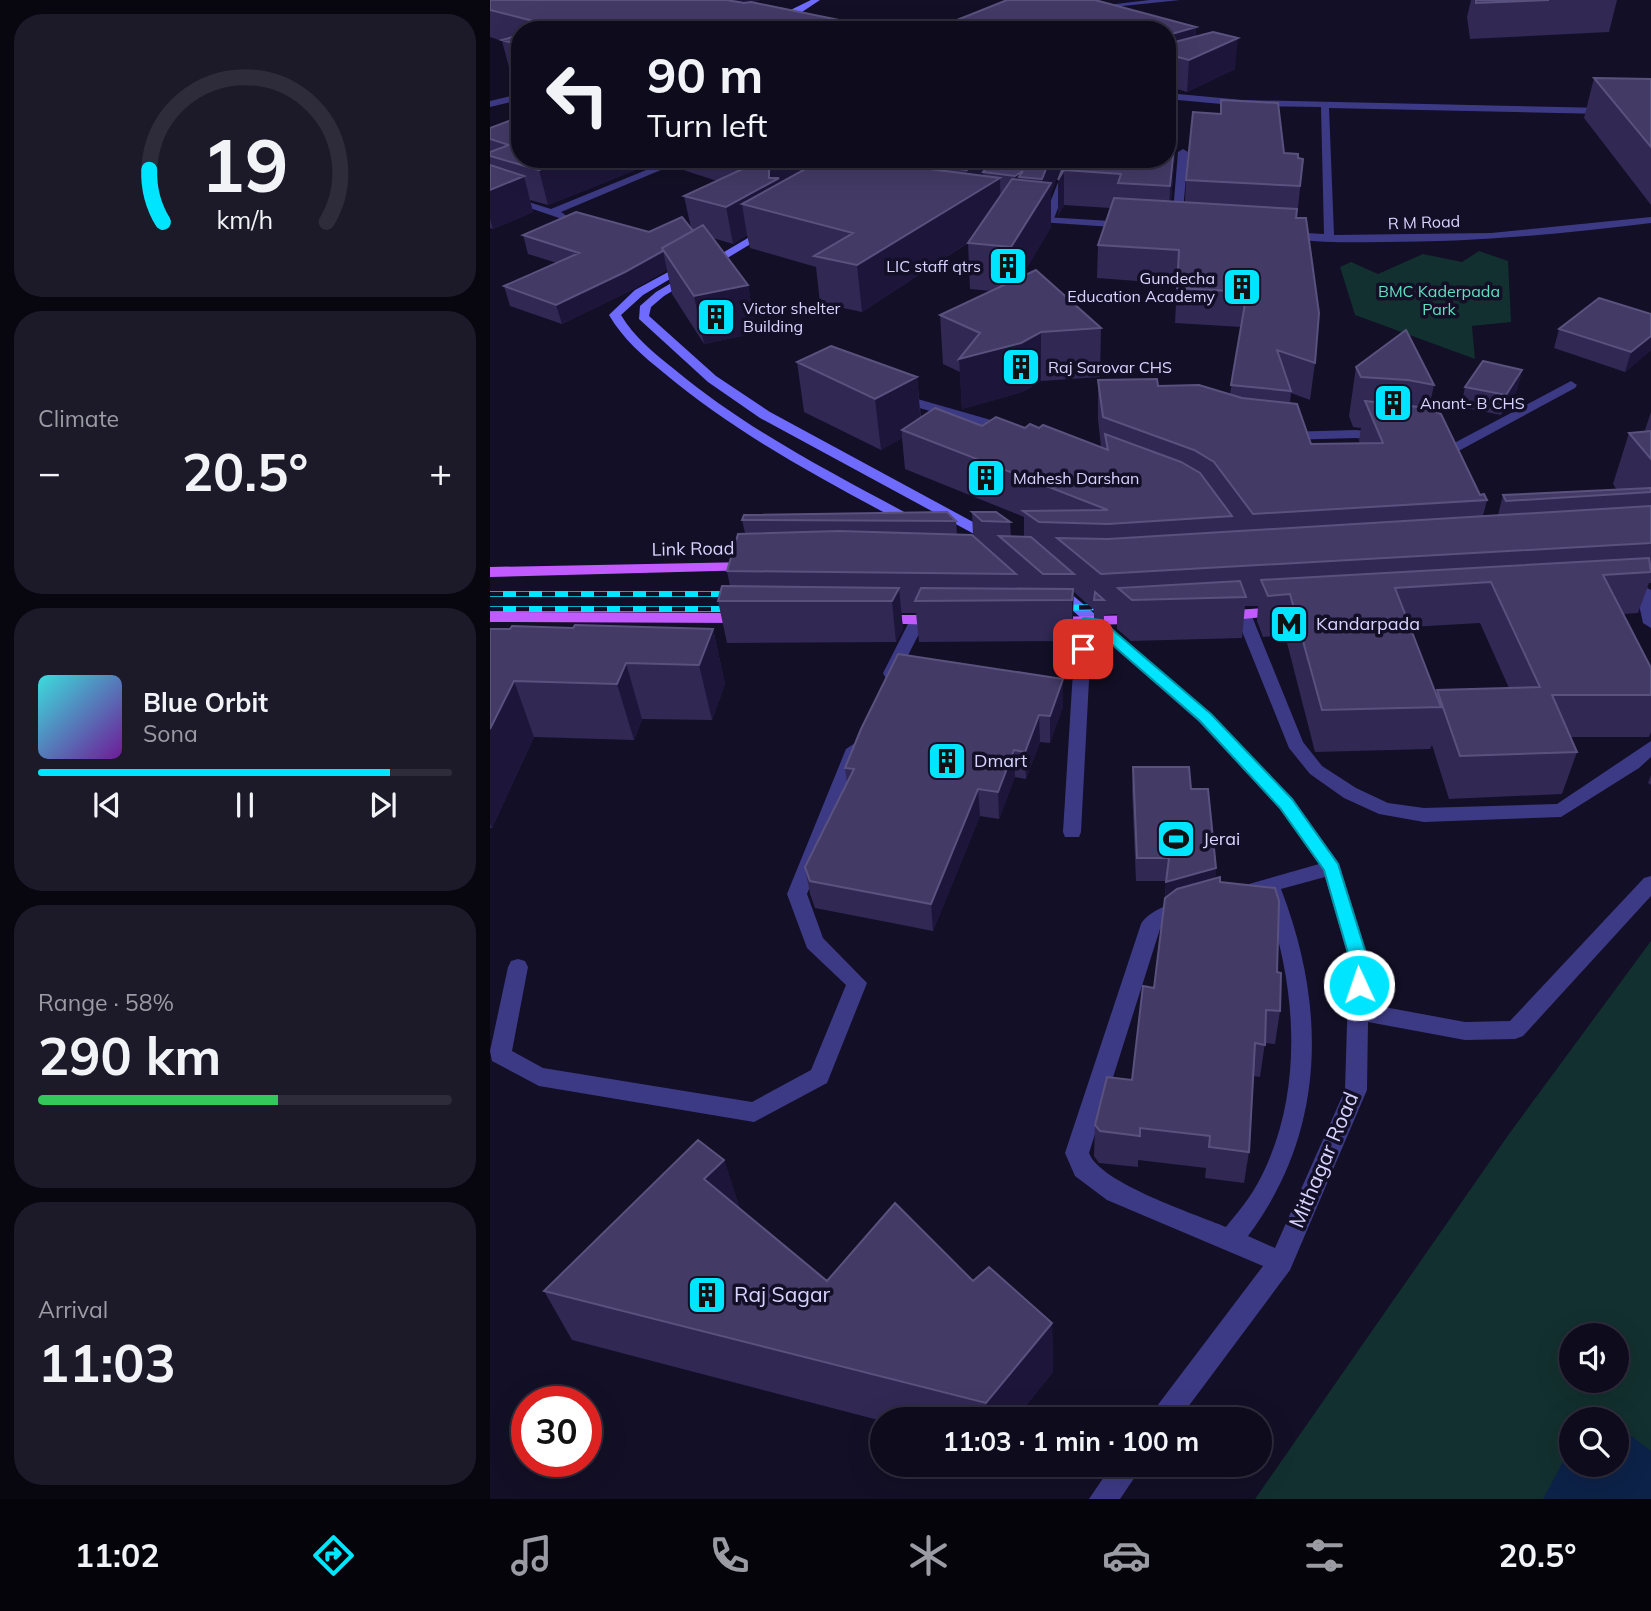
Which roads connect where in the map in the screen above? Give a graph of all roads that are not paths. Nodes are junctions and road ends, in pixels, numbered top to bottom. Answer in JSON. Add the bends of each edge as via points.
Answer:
{"nodes":[{"id":1,"x":816,"y":0,"type":"edge"},
{"id":2,"x":1176,"y":0,"type":"edge"},
{"id":3,"x":1082,"y":8,"type":"edge"},
{"id":4,"x":767,"y":21,"type":"edge"},
{"id":5,"x":1176,"y":97,"type":"edge"},
{"id":6,"x":511,"y":99,"type":"edge"},
{"id":7,"x":490,"y":103,"type":"edge"},
{"id":8,"x":1325,"y":105,"type":"junction"},
{"id":9,"x":1651,"y":111,"type":"edge"},
{"id":10,"x":1183,"y":152,"type":"dead end"},
{"id":11,"x":660,"y":168,"type":"edge"},
{"id":12,"x":1069,"y":168,"type":"edge"},
{"id":13,"x":499,"y":196,"type":"edge"},
{"id":14,"x":551,"y":213,"type":"junction"},
{"id":15,"x":769,"y":217,"type":"edge"},
{"id":16,"x":1021,"y":218,"type":"edge"},
{"id":17,"x":572,"y":219,"type":"edge"},
{"id":18,"x":785,"y":220,"type":"edge"},
{"id":19,"x":1651,"y":220,"type":"edge"},
{"id":20,"x":1048,"y":221,"type":"junction"},
{"id":21,"x":1138,"y":225,"type":"edge"},
{"id":22,"x":1163,"y":226,"type":"edge"},
{"id":23,"x":1176,"y":227,"type":"junction"},
{"id":24,"x":1190,"y":228,"type":"edge"},
{"id":25,"x":1274,"y":234,"type":"edge"},
{"id":26,"x":1329,"y":238,"type":"junction"},
{"id":27,"x":1571,"y":385,"type":"dead end"},
{"id":28,"x":914,"y":402,"type":"edge"},
{"id":29,"x":1018,"y":433,"type":"edge"},
{"id":30,"x":1265,"y":434,"type":"edge"},
{"id":31,"x":1397,"y":438,"type":"edge"},
{"id":32,"x":1457,"y":477,"type":"edge"},
{"id":33,"x":932,"y":534,"type":"edge"},
{"id":34,"x":1005,"y":547,"type":"dead end"},
{"id":35,"x":763,"y":567,"type":"edge"},
{"id":36,"x":490,"y":572,"type":"edge"},
{"id":37,"x":1046,"y":579,"type":"edge"},
{"id":38,"x":1642,"y":591,"type":"edge"},
{"id":39,"x":1298,"y":611,"type":"edge"},
{"id":40,"x":1242,"y":614,"type":"junction"},
{"id":41,"x":490,"y":617,"type":"edge"},
{"id":42,"x":1203,"y":617,"type":"edge"},
{"id":43,"x":764,"y":618,"type":"edge"},
{"id":44,"x":856,"y":619,"type":"edge"},
{"id":45,"x":1163,"y":619,"type":"edge"},
{"id":46,"x":918,"y":620,"type":"junction"},
{"id":47,"x":958,"y":621,"type":"edge"},
{"id":48,"x":1038,"y":622,"type":"edge"},
{"id":49,"x":1090,"y":623,"type":"junction"},
{"id":50,"x":1651,"y":623,"type":"edge"},
{"id":51,"x":880,"y":695,"type":"edge"},
{"id":52,"x":864,"y":729,"type":"edge"},
{"id":53,"x":1651,"y":747,"type":"edge"},
{"id":54,"x":1072,"y":832,"type":"dead end"},
{"id":55,"x":1332,"y":868,"type":"junction"},
{"id":56,"x":1651,"y":883,"type":"edge"},
{"id":57,"x":1270,"y":885,"type":"junction"},
{"id":58,"x":518,"y":967,"type":"dead end"},
{"id":59,"x":1358,"y":1011,"type":"junction"},
{"id":60,"x":1231,"y":1240,"type":"junction"},
{"id":61,"x":1281,"y":1262,"type":"junction"},
{"id":62,"x":1172,"y":1407,"type":"edge"},
{"id":63,"x":1120,"y":1477,"type":"edge"},
{"id":64,"x":1103,"y":1499,"type":"edge"}],
"edges":[{"from":1,"to":4,"type":"main road","via":[[793,14]]},
{"from":2,"to":3,"type":"street"},
{"from":5,"to":8,"type":"street"},
{"from":6,"to":7,"type":"street"},
{"from":8,"to":9,"type":"street"},
{"from":8,"to":26,"type":"street"},
{"from":10,"to":23,"type":"street"},
{"from":11,"to":14,"type":"street"},
{"from":12,"to":20,"type":"street"},
{"from":13,"to":14,"type":"street"},
{"from":14,"to":17,"type":"street"},
{"from":15,"to":33,"type":"main road","via":[[642,289],[615,316],[623,331],[687,388],[741,428]]},
{"from":16,"to":20,"type":"street"},
{"from":18,"to":34,"type":"main road","via":[[660,294],[646,306],[643,317],[712,379],[765,415]]},
{"from":19,"to":26,"type":"street","name":"R M Road","via":[[1511,235]]},
{"from":20,"to":21,"type":"street"},
{"from":22,"to":23,"type":"street"},
{"from":23,"to":24,"type":"street"},
{"from":25,"to":26,"type":"street","name":"R M Road"},
{"from":27,"to":32,"type":"street","via":[[1440,450]]},
{"from":28,"to":29,"type":"street"},
{"from":30,"to":31,"type":"street","via":[[1356,433]]},
{"from":35,"to":36,"type":"main road","name":"Link Road"},
{"from":37,"to":49,"type":"main road"},
{"from":38,"to":50,"type":"street"},
{"from":39,"to":40,"type":"main road"},
{"from":40,"to":42,"type":"main road"},
{"from":40,"to":53,"type":"street","via":[[1295,744],[1316,770],[1385,809],[1424,815],[1561,810],[1633,764]]},
{"from":41,"to":43,"type":"main road"},
{"from":44,"to":46,"type":"main road"},
{"from":45,"to":49,"type":"main road"},
{"from":46,"to":47,"type":"main road"},
{"from":46,"to":51,"type":"street"},
{"from":48,"to":49,"type":"main road"},
{"from":49,"to":54,"type":"street"},
{"from":49,"to":55,"type":"street","name":"Mithagar Road","via":[[1205,718],[1286,804]]},
{"from":52,"to":58,"type":"street","via":[[797,894],[814,942],[857,984],[819,1076],[754,1112],[539,1077],[500,1055]]},
{"from":55,"to":57,"type":"street"},
{"from":55,"to":59,"type":"street","name":"Mithagar Road","via":[[1359,960]]},
{"from":56,"to":59,"type":"street","via":[[1516,1030],[1465,1031]]},
{"from":57,"to":60,"type":"street","via":[[1285,918],[1299,989],[1297,1090],[1284,1147],[1269,1184]]},
{"from":57,"to":60,"type":"street","via":[[1167,914],[1152,924],[1077,1153],[1083,1169],[1115,1192]]},
{"from":59,"to":61,"type":"street","name":"Mithagar Road","via":[[1356,1090]]},
{"from":60,"to":61,"type":"street"},
{"from":61,"to":62,"type":"street","name":"Mithagar Road"},
{"from":63,"to":64,"type":"street"}]}
